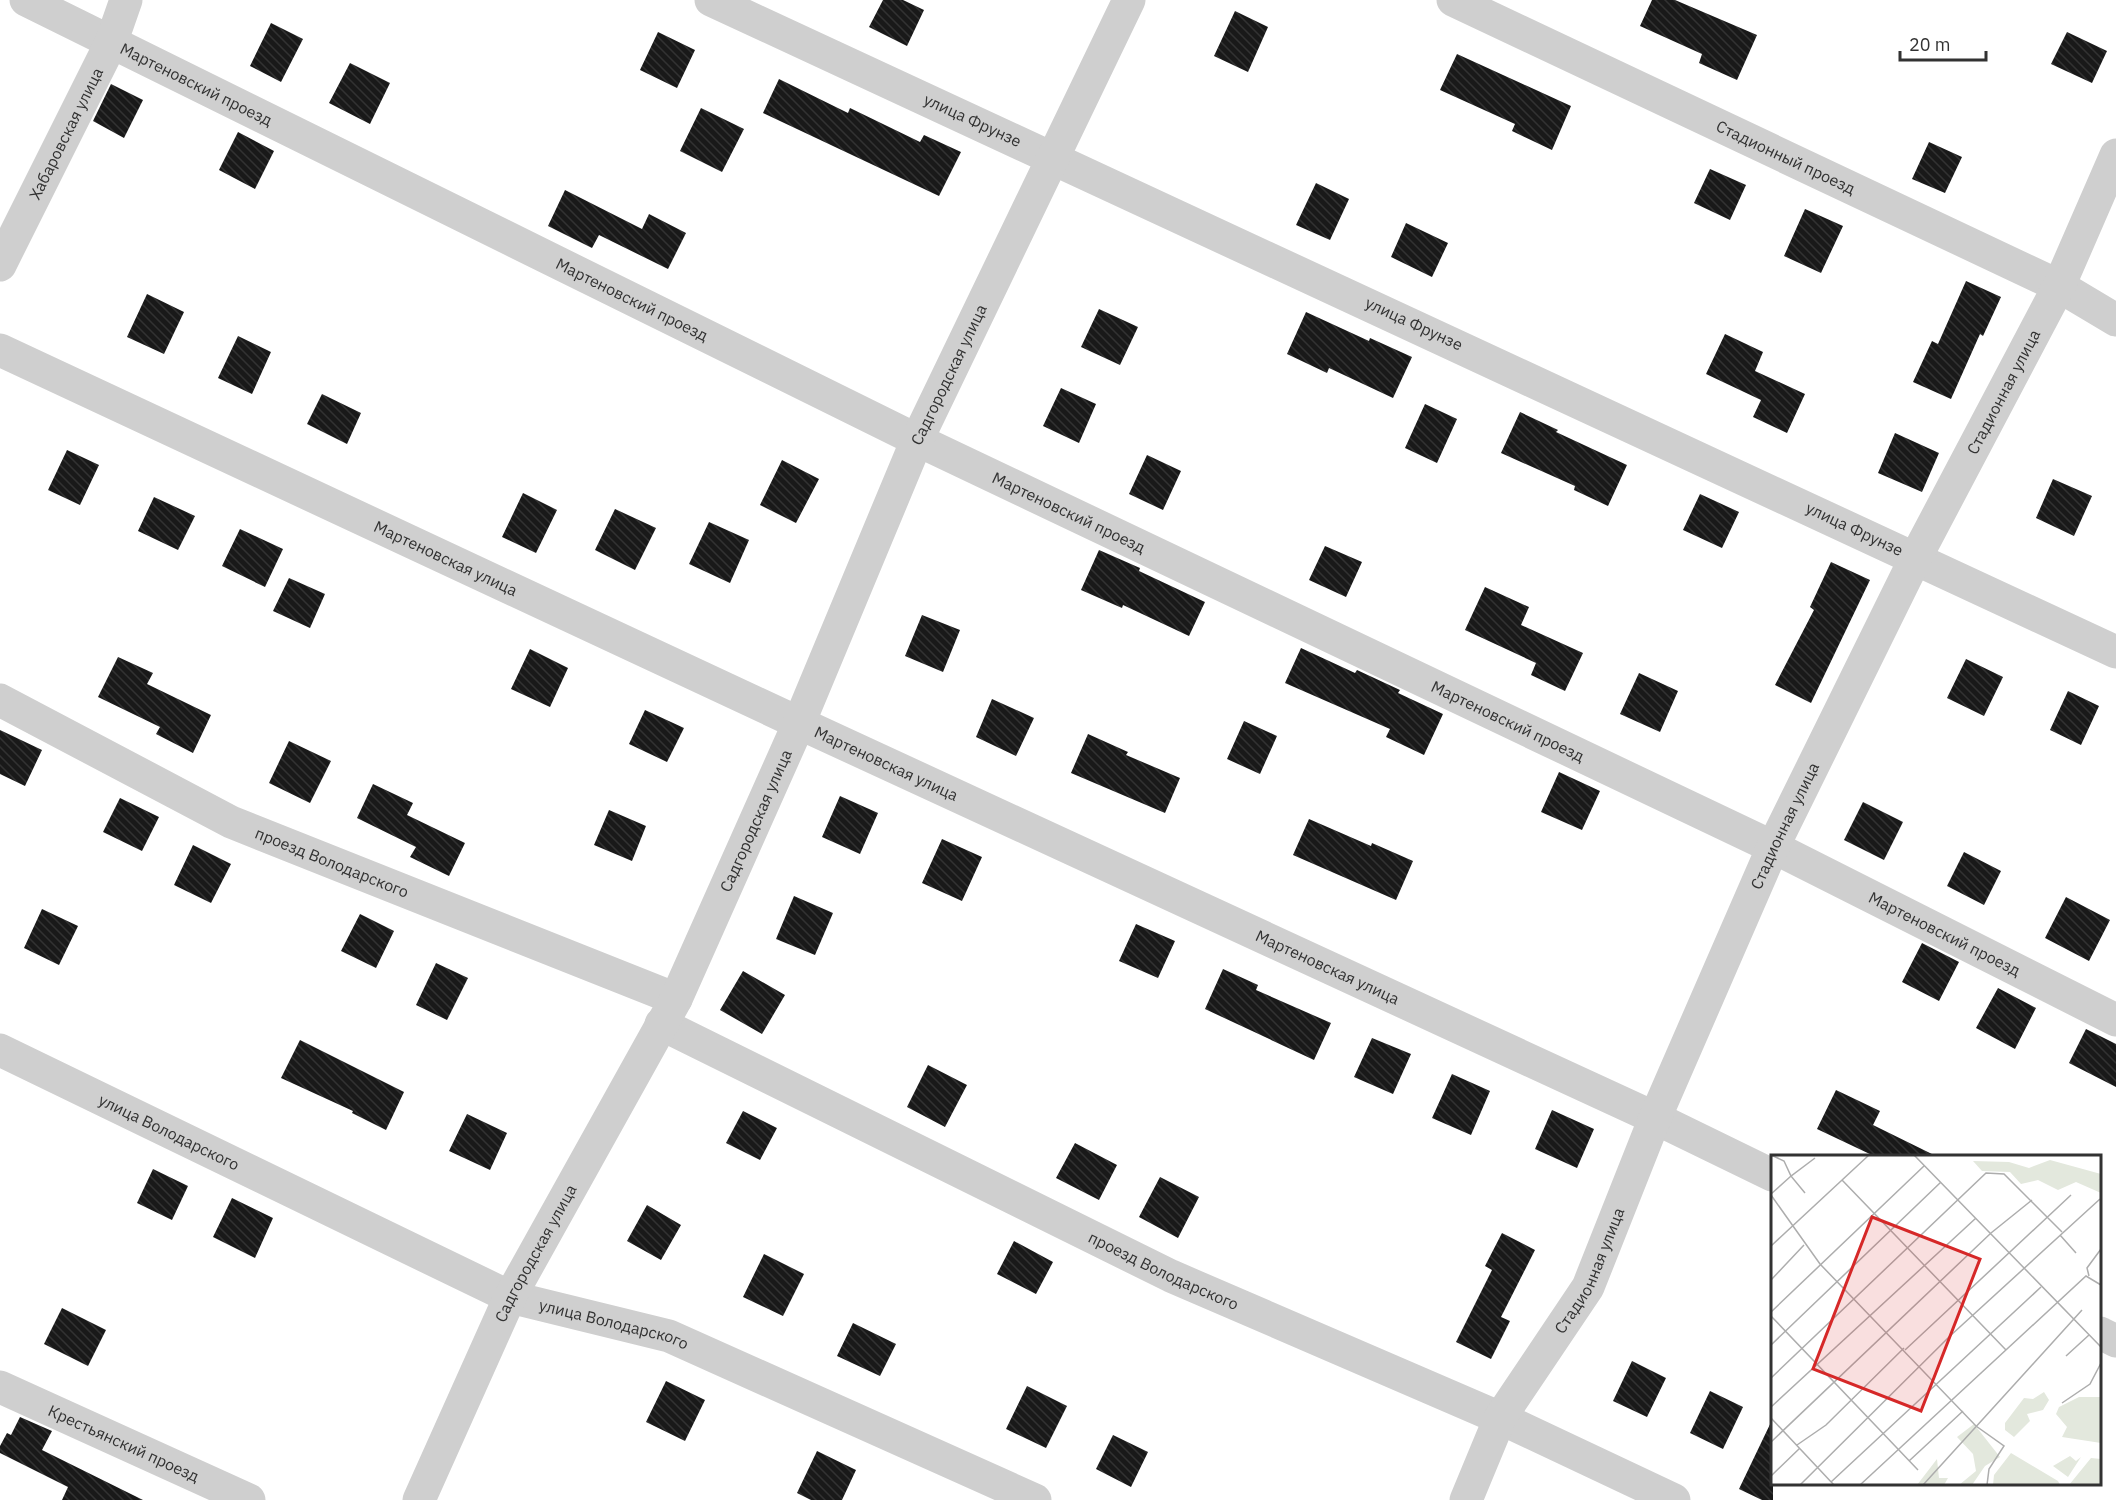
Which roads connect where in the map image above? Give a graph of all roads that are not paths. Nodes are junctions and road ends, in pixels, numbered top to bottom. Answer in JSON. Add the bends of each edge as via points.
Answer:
{"nodes":[{"id":1,"x":26,"y":0,"type":"edge"},
{"id":2,"x":126,"y":0,"type":"edge"},
{"id":3,"x":711,"y":0,"type":"edge"},
{"id":4,"x":1129,"y":0,"type":"edge"},
{"id":5,"x":1453,"y":0,"type":"edge"},
{"id":6,"x":111,"y":43,"type":"junction"},
{"id":7,"x":2116,"y":155,"type":"edge"},
{"id":8,"x":1054,"y":157,"type":"junction"},
{"id":9,"x":0,"y":265,"type":"edge"},
{"id":10,"x":2059,"y":286,"type":"junction"},
{"id":11,"x":2116,"y":320,"type":"edge"},
{"id":12,"x":0,"y":351,"type":"edge"},
{"id":13,"x":917,"y":440,"type":"junction"},
{"id":14,"x":1916,"y":557,"type":"junction"},
{"id":15,"x":2116,"y":652,"type":"edge"},
{"id":16,"x":0,"y":700,"type":"edge"},
{"id":17,"x":799,"y":723,"type":"junction"},
{"id":18,"x":1773,"y":847,"type":"junction"},
{"id":19,"x":668,"y":1011,"type":"junction"},
{"id":20,"x":2116,"y":1020,"type":"edge"},
{"id":21,"x":0,"y":1050,"type":"edge"},
{"id":22,"x":1655,"y":1118,"type":"junction"},
{"id":23,"x":1771,"y":1174,"type":"edge"},
{"id":24,"x":510,"y":1297,"type":"junction"},
{"id":25,"x":2101,"y":1334,"type":"edge"},
{"id":26,"x":2116,"y":1341,"type":"edge"},
{"id":27,"x":0,"y":1387,"type":"edge"},
{"id":28,"x":1500,"y":1418,"type":"junction"},
{"id":29,"x":249,"y":1500,"type":"edge"},
{"id":30,"x":419,"y":1500,"type":"edge"},
{"id":31,"x":1035,"y":1500,"type":"edge"},
{"id":32,"x":1466,"y":1500,"type":"edge"},
{"id":33,"x":1674,"y":1500,"type":"edge"}],
"edges":[{"from":1,"to":6,"type":"street","name":"Мартеновский проезд"},
{"from":2,"to":6,"type":"street","name":"Хабаровская улица"},
{"from":3,"to":8,"type":"street","name":"улица Фрунзе"},
{"from":4,"to":8,"type":"street","name":"Садгородская улица"},
{"from":5,"to":10,"type":"street","name":"Стадионный проезд"},
{"from":6,"to":9,"type":"street","name":"Хабаровская улица"},
{"from":6,"to":13,"type":"street","name":"Мартеновский проезд"},
{"from":7,"to":10,"type":"street","name":"Стадионная улица"},
{"from":8,"to":13,"type":"street","name":"Садгородская улица"},
{"from":8,"to":14,"type":"street","name":"улица Фрунзе"},
{"from":10,"to":11,"type":"street","name":"Стадионный проезд"},
{"from":10,"to":14,"type":"street","name":"Стадионная улица"},
{"from":12,"to":17,"type":"street","name":"Мартеновская улица"},
{"from":13,"to":17,"type":"street","name":"Садгородская улица"},
{"from":13,"to":18,"type":"street","name":"Мартеновский проезд"},
{"from":14,"to":15,"type":"street","name":"улица Фрунзе"},
{"from":14,"to":18,"type":"street","name":"Стадионная улица"},
{"from":16,"to":19,"type":"street","name":"проезд Володарского","via":[[231,822]]},
{"from":17,"to":19,"type":"street","name":"Садгородская улица"},
{"from":17,"to":22,"type":"street","name":"Мартеновская улица"},
{"from":18,"to":20,"type":"street","name":"Мартеновский проезд"},
{"from":18,"to":22,"type":"street","name":"Стадионная улица"},
{"from":19,"to":24,"type":"street","name":"Садгородская улица"},
{"from":19,"to":28,"type":"street","name":"проезд Володарского","via":[[1171,1276]]},
{"from":21,"to":24,"type":"street","name":"улица Володарского"},
{"from":22,"to":23,"type":"street","name":"Мартеновская улица"},
{"from":22,"to":28,"type":"street","name":"Стадионная улица","via":[[1588,1287]]},
{"from":24,"to":30,"type":"street","name":"Садгородская улица"},
{"from":24,"to":31,"type":"street","name":"улица Володарского","via":[[669,1336]]},
{"from":25,"to":26,"type":"street"},
{"from":27,"to":29,"type":"street","name":"Крестьянский проезд"},
{"from":28,"to":32,"type":"street","name":"Стадионная улица"},
{"from":28,"to":33,"type":"street","name":"проезд Володарского"}]}
